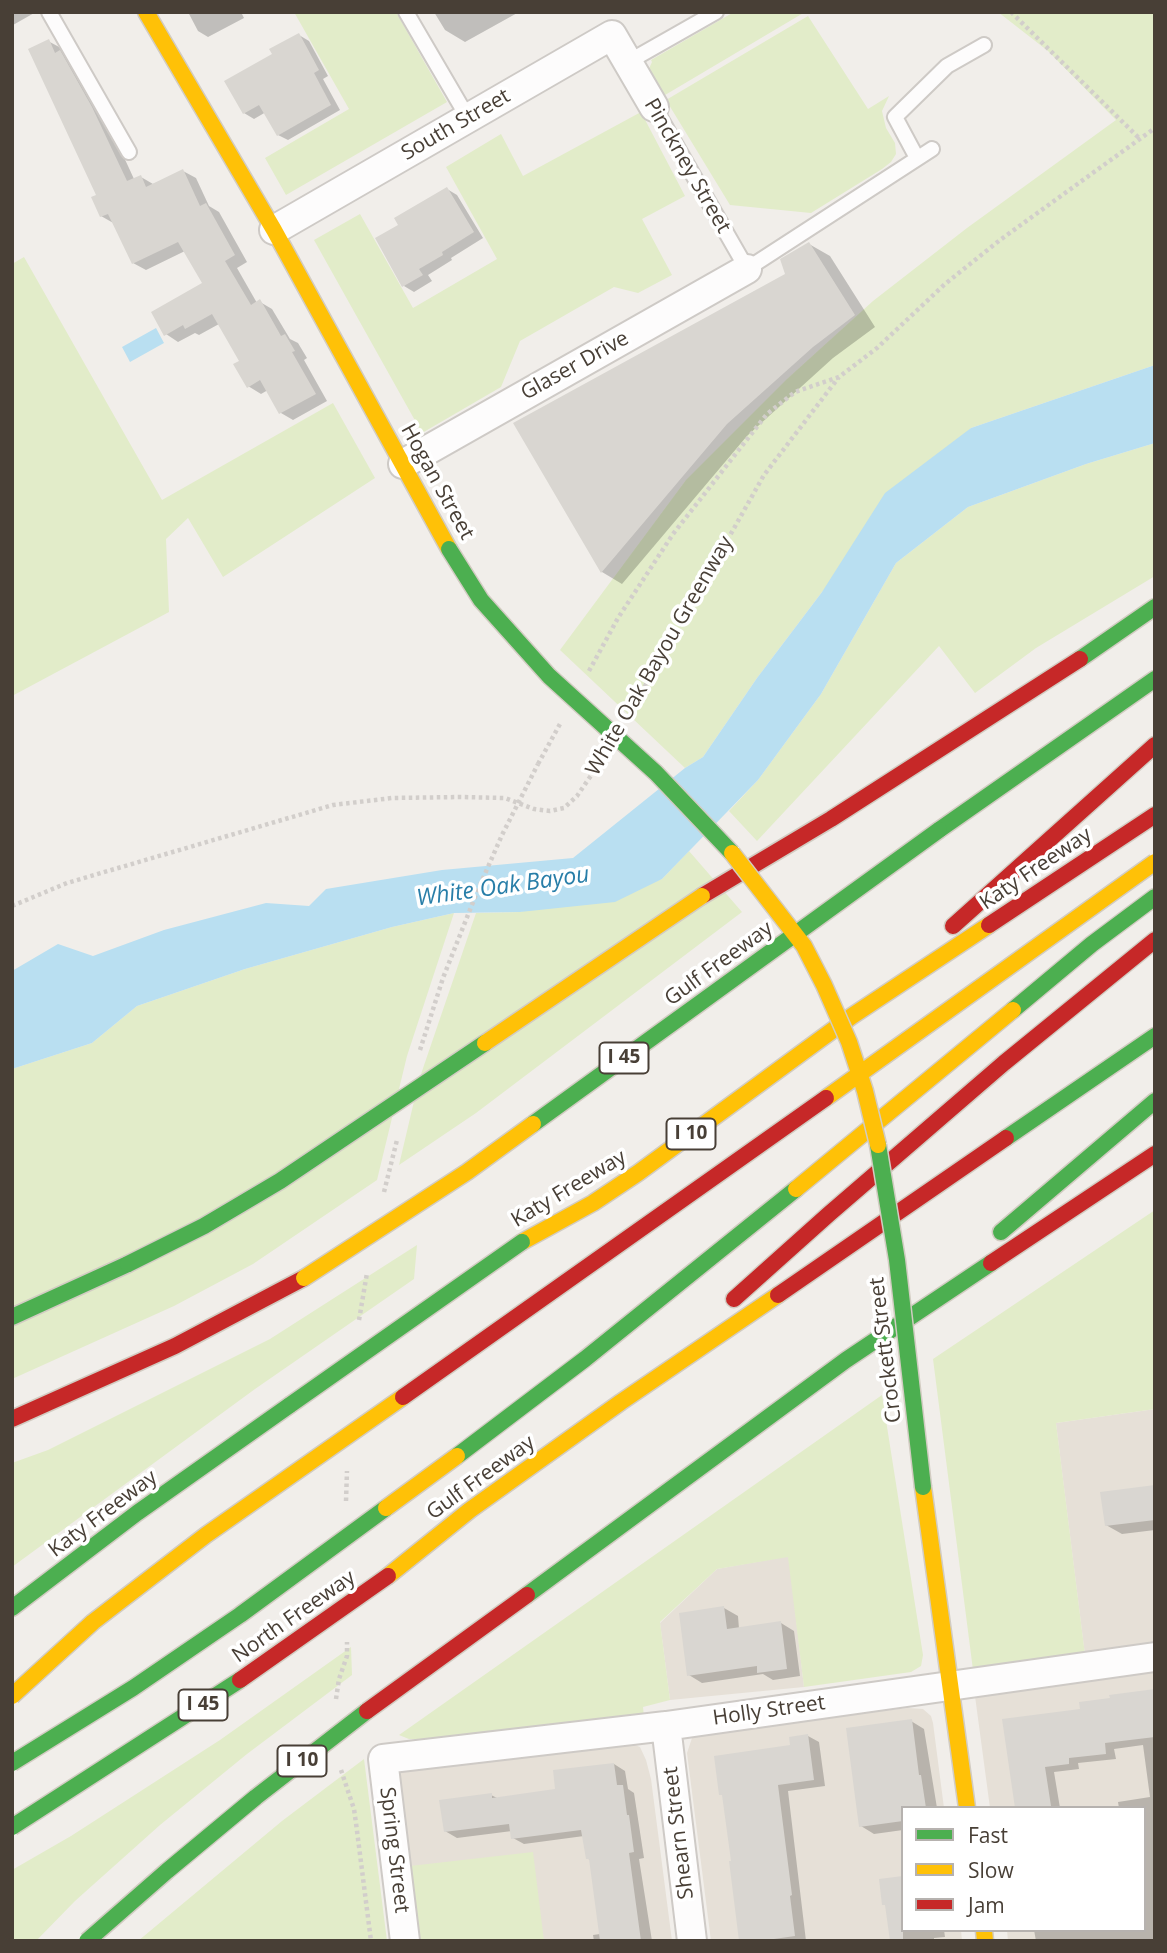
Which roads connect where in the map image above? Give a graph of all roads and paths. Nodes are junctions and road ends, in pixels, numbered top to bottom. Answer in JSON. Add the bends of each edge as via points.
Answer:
{"nodes":[{"id":1,"x":48,"y":12,"type":"edge"},
{"id":2,"x":146,"y":12,"type":"edge"},
{"id":3,"x":406,"y":12,"type":"edge"},
{"id":4,"x":716,"y":12,"type":"edge"},
{"id":5,"x":1012,"y":12,"type":"edge"},
{"id":6,"x":984,"y":45,"type":"dead end"},
{"id":7,"x":628,"y":62,"type":"junction"},
{"id":8,"x":654,"y":107,"type":"joint"},
{"id":9,"x":468,"y":118,"type":"junction"},
{"id":10,"x":1155,"y":128,"type":"edge"},
{"id":11,"x":1140,"y":139,"type":"junction"},
{"id":12,"x":932,"y":149,"type":"dead end"},
{"id":13,"x":129,"y":152,"type":"dead end"},
{"id":14,"x":917,"y":158,"type":"junction"},
{"id":15,"x":274,"y":230,"type":"junction"},
{"id":16,"x":747,"y":269,"type":"junction"},
{"id":17,"x":839,"y":377,"type":"junction"},
{"id":18,"x":403,"y":464,"type":"junction"},
{"id":19,"x":1155,"y":607,"type":"edge"},
{"id":20,"x":585,"y":679,"type":"dead end"},
{"id":21,"x":1155,"y":679,"type":"edge"},
{"id":22,"x":631,"y":711,"type":"dead end"},
{"id":23,"x":565,"y":715,"type":"dead end"},
{"id":24,"x":1155,"y":745,"type":"edge"},
{"id":25,"x":604,"y":757,"type":"dead end"},
{"id":26,"x":1155,"y":815,"type":"edge"},
{"id":27,"x":1155,"y":862,"type":"edge"},
{"id":28,"x":1155,"y":897,"type":"edge"},
{"id":29,"x":12,"y":906,"type":"edge"},
{"id":30,"x":776,"y":908,"type":"joint"},
{"id":31,"x":1155,"y":940,"type":"edge"},
{"id":32,"x":852,"y":1016,"type":"junction"},
{"id":33,"x":1155,"y":1036,"type":"edge"},
{"id":34,"x":419,"y":1053,"type":"dead end"},
{"id":35,"x":1155,"y":1101,"type":"edge"},
{"id":36,"x":1155,"y":1154,"type":"edge"},
{"id":37,"x":993,"y":1238,"type":"dead end"},
{"id":38,"x":972,"y":1256,"type":"dead end"},
{"id":39,"x":12,"y":1317,"type":"edge"},
{"id":40,"x":846,"y":1360,"type":"junction"},
{"id":41,"x":621,"y":1402,"type":"junction"},
{"id":42,"x":12,"y":1419,"type":"edge"},
{"id":43,"x":388,"y":1576,"type":"joint"},
{"id":44,"x":12,"y":1608,"type":"edge"},
{"id":45,"x":1155,"y":1657,"type":"edge"},
{"id":46,"x":951,"y":1685,"type":"junction"},
{"id":47,"x":12,"y":1696,"type":"edge"},
{"id":48,"x":666,"y":1726,"type":"junction"},
{"id":49,"x":383,"y":1759,"type":"joint"},
{"id":50,"x":12,"y":1763,"type":"edge"},
{"id":51,"x":967,"y":1806,"type":"edge"},
{"id":52,"x":12,"y":1827,"type":"edge"},
{"id":53,"x":88,"y":1941,"type":"edge"},
{"id":54,"x":405,"y":1941,"type":"edge"},
{"id":55,"x":692,"y":1941,"type":"edge"}],
"edges":[{"from":1,"to":13,"type":"lane"},
{"from":2,"to":15,"type":"main road","name":"Hogan Street"},
{"from":3,"to":9,"type":"lane"},
{"from":4,"to":7,"type":"lane"},
{"from":5,"to":11,"type":"path"},
{"from":6,"to":14,"type":"lane","via":[[947,65],[895,117]]},
{"from":7,"to":8,"type":"street","name":"Pinckney Street"},
{"from":7,"to":9,"type":"street","name":"South Street","via":[[612,35]]},
{"from":8,"to":16,"type":"lane","name":"Pinckney Street"},
{"from":9,"to":15,"type":"street","name":"South Street"},
{"from":10,"to":11,"type":"path"},
{"from":11,"to":17,"type":"path","via":[[1000,240]]},
{"from":12,"to":14,"type":"lane"},
{"from":14,"to":16,"type":"lane"},
{"from":15,"to":18,"type":"main road","name":"Hogan Street"},
{"from":16,"to":18,"type":"street","name":"Glaser Drive"},
{"from":17,"to":20,"type":"path","via":[[795,391],[767,414],[673,534]]},
{"from":17,"to":22,"type":"path","name":"White Oak Bayou Greenway","via":[[764,475]]},
{"from":18,"to":30,"type":"main road","name":"Hogan Street","bridge":true,"via":[[481,600],[549,676],[656,773],[737,858]]},
{"from":19,"to":39,"type":"main road","bridge":true,"via":[[999,712],[702,896],[280,1181],[139,1259]]},
{"from":21,"to":42,"type":"main road","name":"Gulf Freeway","number":"I 45","bridge":true,"via":[[397,1219],[304,1278],[175,1346]]},
{"from":23,"to":34,"type":"path","bridge":true,"via":[[477,892]]},
{"from":24,"to":32,"type":"main road"},
{"from":25,"to":29,"type":"path","name":"White Oak Bayou Greenway","via":[[564,808],[551,811],[505,798],[460,797],[333,805],[67,883]]},
{"from":26,"to":32,"type":"main road","name":"Katy Freeway","number":"I 10"},
{"from":27,"to":47,"type":"main road","bridge":true,"via":[[206,1535],[93,1622]]},
{"from":28,"to":50,"type":"main road","bridge":true,"via":[[585,1359],[457,1456],[240,1615]]},
{"from":30,"to":46,"type":"main road","name":"Crockett Street","bridge":true,"via":[[804,946],[849,1042],[879,1151]]},
{"from":31,"to":41,"type":"main road","via":[[829,1213]]},
{"from":32,"to":44,"type":"main road","name":"Katy Freeway","number":"I 10","bridge":true,"via":[[638,1172],[522,1242],[290,1405]]},
{"from":33,"to":41,"type":"main road","name":"Gulf Freeway","number":"I 45"},
{"from":35,"to":37,"type":"main road"},
{"from":36,"to":40,"type":"main road","number":"I 10"},
{"from":38,"to":40,"type":"main road"},
{"from":40,"to":53,"type":"main road","number":"I 10","bridge":true,"via":[[352,1722]]},
{"from":41,"to":43,"type":"main road","name":"Gulf Freeway","number":"I 45","via":[[470,1510]]},
{"from":43,"to":52,"type":"main road","name":"North Freeway","number":"I 45","bridge":true,"via":[[235,1684]]},
{"from":45,"to":46,"type":"street","name":"Holly Street"},
{"from":46,"to":48,"type":"street","name":"Holly Street"},
{"from":46,"to":51,"type":"main road","name":"Crockett Street"},
{"from":48,"to":49,"type":"street","name":"Holly Street"},
{"from":48,"to":55,"type":"street","name":"Shearn Street"},
{"from":49,"to":54,"type":"street","name":"Spring Street"}]}
